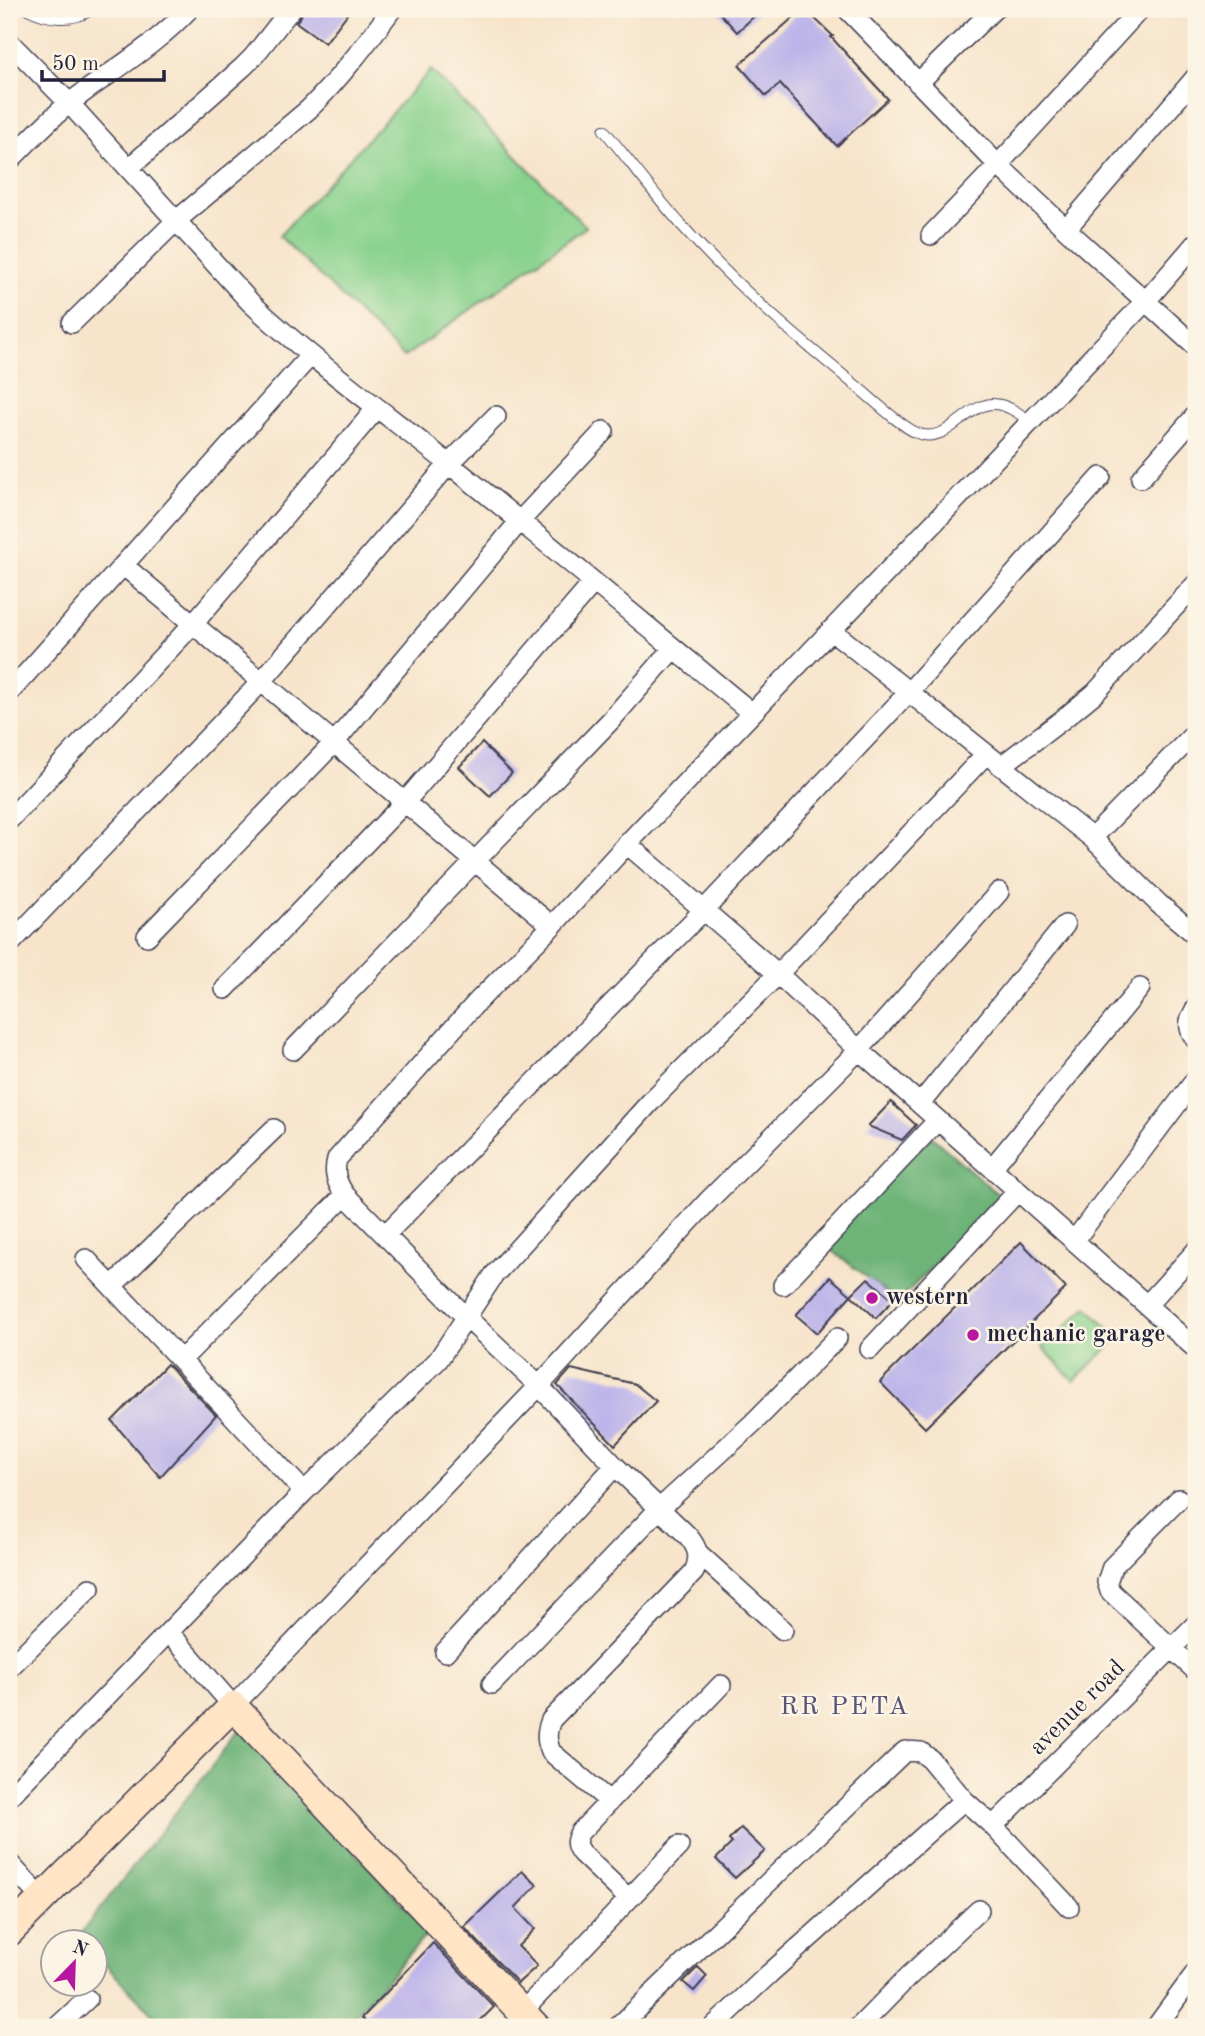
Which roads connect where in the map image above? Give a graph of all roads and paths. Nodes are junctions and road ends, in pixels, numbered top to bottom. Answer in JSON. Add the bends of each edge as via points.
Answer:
{"nodes":[{"id":1,"x":28,"y":9,"type":"edge"},
{"id":2,"x":92,"y":9,"type":"edge"},
{"id":3,"x":189,"y":9,"type":"edge"},
{"id":4,"x":291,"y":9,"type":"edge"},
{"id":5,"x":393,"y":9,"type":"edge"},
{"id":6,"x":847,"y":9,"type":"edge"},
{"id":7,"x":994,"y":9,"type":"edge"},
{"id":8,"x":1140,"y":9,"type":"edge"},
{"id":9,"x":9,"y":42,"type":"edge"},
{"id":10,"x":1196,"y":77,"type":"edge"},
{"id":11,"x":918,"y":83,"type":"junction"},
{"id":12,"x":69,"y":103,"type":"junction"},
{"id":13,"x":604,"y":130,"type":"dead end"},
{"id":14,"x":9,"y":160,"type":"edge"},
{"id":15,"x":998,"y":165,"type":"junction"},
{"id":16,"x":129,"y":168,"type":"junction"},
{"id":17,"x":177,"y":220,"type":"junction"},
{"id":18,"x":1066,"y":229,"type":"junction"},
{"id":19,"x":931,"y":235,"type":"dead end"},
{"id":20,"x":1196,"y":243,"type":"edge"},
{"id":21,"x":1145,"y":302,"type":"junction"},
{"id":22,"x":72,"y":323,"type":"dead end"},
{"id":23,"x":1196,"y":346,"type":"edge"},
{"id":24,"x":310,"y":356,"type":"junction"},
{"id":25,"x":377,"y":408,"type":"junction"},
{"id":26,"x":1196,"y":415,"type":"edge"},
{"id":27,"x":496,"y":416,"type":"dead end"},
{"id":28,"x":1031,"y":422,"type":"junction"},
{"id":29,"x":604,"y":431,"type":"dead end"},
{"id":30,"x":449,"y":464,"type":"junction"},
{"id":31,"x":1101,"y":477,"type":"dead end"},
{"id":32,"x":1141,"y":478,"type":"dead end"},
{"id":33,"x":519,"y":522,"type":"junction"},
{"id":34,"x":123,"y":565,"type":"junction"},
{"id":35,"x":593,"y":583,"type":"junction"},
{"id":36,"x":1196,"y":584,"type":"edge"},
{"id":37,"x":193,"y":624,"type":"junction"},
{"id":38,"x":831,"y":630,"type":"junction"},
{"id":39,"x":673,"y":649,"type":"junction"},
{"id":40,"x":261,"y":682,"type":"junction"},
{"id":41,"x":908,"y":692,"type":"junction"},
{"id":42,"x":9,"y":693,"type":"edge"},
{"id":43,"x":752,"y":713,"type":"junction"},
{"id":44,"x":1196,"y":732,"type":"edge"},
{"id":45,"x":334,"y":743,"type":"junction"},
{"id":46,"x":994,"y":760,"type":"junction"},
{"id":47,"x":405,"y":802,"type":"junction"},
{"id":48,"x":9,"y":820,"type":"edge"},
{"id":49,"x":1092,"y":838,"type":"junction"},
{"id":50,"x":627,"y":844,"type":"junction"},
{"id":51,"x":475,"y":861,"type":"junction"},
{"id":52,"x":999,"y":892,"type":"dead end"},
{"id":53,"x":704,"y":910,"type":"junction"},
{"id":54,"x":1065,"y":925,"type":"dead end"},
{"id":55,"x":552,"y":926,"type":"junction"},
{"id":56,"x":1196,"y":935,"type":"edge"},
{"id":57,"x":147,"y":936,"type":"dead end"},
{"id":58,"x":9,"y":945,"type":"edge"},
{"id":59,"x":778,"y":974,"type":"junction"},
{"id":60,"x":1140,"y":988,"type":"dead end"},
{"id":61,"x":225,"y":989,"type":"dead end"},
{"id":62,"x":1196,"y":1008,"type":"edge"},
{"id":63,"x":1196,"y":1040,"type":"edge"},
{"id":64,"x":293,"y":1050,"type":"dead end"},
{"id":65,"x":859,"y":1050,"type":"junction"},
{"id":66,"x":1196,"y":1079,"type":"edge"},
{"id":67,"x":919,"y":1104,"type":"junction"},
{"id":68,"x":938,"y":1120,"type":"junction"},
{"id":69,"x":274,"y":1129,"type":"dead end"},
{"id":70,"x":992,"y":1168,"type":"junction"},
{"id":71,"x":1017,"y":1191,"type":"junction"},
{"id":72,"x":345,"y":1195,"type":"junction"},
{"id":73,"x":385,"y":1235,"type":"junction"},
{"id":74,"x":1074,"y":1241,"type":"junction"},
{"id":75,"x":1196,"y":1251,"type":"edge"},
{"id":76,"x":86,"y":1259,"type":"dead end"},
{"id":77,"x":783,"y":1285,"type":"dead end"},
{"id":78,"x":112,"y":1286,"type":"junction"},
{"id":79,"x":1147,"y":1305,"type":"junction"},
{"id":80,"x":466,"y":1317,"type":"junction"},
{"id":81,"x":837,"y":1338,"type":"dead end"},
{"id":82,"x":1193,"y":1340,"type":"edge"},
{"id":83,"x":870,"y":1349,"type":"dead end"},
{"id":84,"x":181,"y":1360,"type":"junction"},
{"id":85,"x":538,"y":1386,"type":"junction"},
{"id":86,"x":615,"y":1466,"type":"junction"},
{"id":87,"x":304,"y":1492,"type":"junction"},
{"id":88,"x":1180,"y":1499,"type":"dead end"},
{"id":89,"x":659,"y":1509,"type":"junction"},
{"id":90,"x":699,"y":1554,"type":"junction"},
{"id":91,"x":90,"y":1588,"type":"dead end"},
{"id":92,"x":1196,"y":1624,"type":"edge"},
{"id":93,"x":783,"y":1630,"type":"dead end"},
{"id":94,"x":169,"y":1632,"type":"junction"},
{"id":95,"x":1172,"y":1649,"type":"junction"},
{"id":96,"x":445,"y":1652,"type":"dead end"},
{"id":97,"x":9,"y":1668,"type":"edge"},
{"id":98,"x":1196,"y":1671,"type":"edge"},
{"id":99,"x":492,"y":1684,"type":"dead end"},
{"id":100,"x":721,"y":1685,"type":"dead end"},
{"id":101,"x":233,"y":1706,"type":"junction"},
{"id":102,"x":9,"y":1797,"type":"edge"},
{"id":103,"x":964,"y":1800,"type":"junction"},
{"id":104,"x":609,"y":1801,"type":"junction"},
{"id":105,"x":993,"y":1826,"type":"junction"},
{"id":106,"x":679,"y":1846,"type":"dead end"},
{"id":107,"x":9,"y":1863,"type":"edge"},
{"id":108,"x":42,"y":1899,"type":"junction"},
{"id":109,"x":629,"y":1899,"type":"junction"},
{"id":110,"x":1069,"y":1907,"type":"dead end"},
{"id":111,"x":979,"y":1910,"type":"dead end"},
{"id":112,"x":9,"y":1932,"type":"edge"},
{"id":113,"x":1196,"y":1972,"type":"edge"},
{"id":114,"x":87,"y":1999,"type":"dead end"},
{"id":115,"x":529,"y":2020,"type":"edge"},
{"id":116,"x":1162,"y":2025,"type":"edge"},
{"id":117,"x":57,"y":2027,"type":"edge"},
{"id":118,"x":618,"y":2027,"type":"edge"},
{"id":119,"x":713,"y":2027,"type":"edge"},
{"id":120,"x":859,"y":2027,"type":"edge"}],
"edges":[{"from":1,"to":2,"type":"lane","via":[[68,18]]},
{"from":3,"to":12,"type":"street","via":[[151,45]]},
{"from":4,"to":16,"type":"street","via":[[248,62]]},
{"from":5,"to":17,"type":"street","via":[[309,109]]},
{"from":6,"to":11,"type":"street"},
{"from":7,"to":11,"type":"street"},
{"from":8,"to":15,"type":"street"},
{"from":9,"to":12,"type":"street"},
{"from":10,"to":18,"type":"street"},
{"from":11,"to":15,"type":"street"},
{"from":12,"to":14,"type":"street"},
{"from":12,"to":16,"type":"street"},
{"from":13,"to":28,"type":"lane","via":[[684,228],[736,282],[909,429],[934,435],[981,407],[995,404]]},
{"from":15,"to":18,"type":"street"},
{"from":15,"to":19,"type":"street"},
{"from":16,"to":17,"type":"street"},
{"from":17,"to":22,"type":"street"},
{"from":17,"to":24,"type":"street","via":[[250,302]]},
{"from":18,"to":21,"type":"street"},
{"from":20,"to":21,"type":"street"},
{"from":21,"to":23,"type":"street"},
{"from":21,"to":28,"type":"street"},
{"from":24,"to":25,"type":"street"},
{"from":24,"to":34,"type":"street"},
{"from":25,"to":30,"type":"street"},
{"from":25,"to":37,"type":"street"},
{"from":26,"to":32,"type":"street"},
{"from":27,"to":30,"type":"street"},
{"from":28,"to":38,"type":"street"},
{"from":29,"to":33,"type":"street"},
{"from":30,"to":33,"type":"street"},
{"from":30,"to":40,"type":"street"},
{"from":31,"to":41,"type":"street"},
{"from":33,"to":35,"type":"street"},
{"from":33,"to":45,"type":"street"},
{"from":34,"to":37,"type":"street"},
{"from":34,"to":42,"type":"street"},
{"from":35,"to":39,"type":"street"},
{"from":35,"to":47,"type":"street"},
{"from":36,"to":46,"type":"street","via":[[1095,692],[1062,720]]},
{"from":37,"to":40,"type":"street"},
{"from":37,"to":48,"type":"street"},
{"from":38,"to":41,"type":"street"},
{"from":38,"to":43,"type":"street"},
{"from":39,"to":43,"type":"street"},
{"from":39,"to":51,"type":"street"},
{"from":40,"to":45,"type":"street"},
{"from":40,"to":58,"type":"street"},
{"from":41,"to":46,"type":"street"},
{"from":41,"to":53,"type":"street"},
{"from":43,"to":50,"type":"street"},
{"from":44,"to":49,"type":"street"},
{"from":45,"to":47,"type":"street"},
{"from":45,"to":57,"type":"street"},
{"from":46,"to":49,"type":"street"},
{"from":46,"to":59,"type":"street"},
{"from":47,"to":51,"type":"street"},
{"from":47,"to":61,"type":"street"},
{"from":49,"to":56,"type":"street"},
{"from":50,"to":53,"type":"street"},
{"from":50,"to":55,"type":"street"},
{"from":51,"to":55,"type":"street"},
{"from":51,"to":64,"type":"street"},
{"from":52,"to":65,"type":"street"},
{"from":53,"to":59,"type":"street"},
{"from":53,"to":73,"type":"street"},
{"from":54,"to":67,"type":"street"},
{"from":55,"to":72,"type":"street","via":[[342,1151],[335,1168]]},
{"from":59,"to":65,"type":"street"},
{"from":59,"to":80,"type":"street","via":[[654,1098],[494,1275]]},
{"from":60,"to":70,"type":"street"},
{"from":62,"to":63,"type":"street","via":[[1189,1023]]},
{"from":65,"to":67,"type":"street"},
{"from":65,"to":85,"type":"street","via":[[709,1200]]},
{"from":66,"to":74,"type":"street"},
{"from":67,"to":68,"type":"street"},
{"from":68,"to":70,"type":"street"},
{"from":68,"to":77,"type":"street"},
{"from":69,"to":78,"type":"street"},
{"from":70,"to":71,"type":"street"},
{"from":71,"to":74,"type":"street"},
{"from":71,"to":83,"type":"street"},
{"from":72,"to":73,"type":"street"},
{"from":72,"to":84,"type":"street"},
{"from":73,"to":80,"type":"street"},
{"from":74,"to":79,"type":"street"},
{"from":75,"to":79,"type":"street"},
{"from":76,"to":78,"type":"street"},
{"from":78,"to":84,"type":"street"},
{"from":79,"to":82,"type":"street"},
{"from":80,"to":85,"type":"street"},
{"from":80,"to":87,"type":"street","via":[[438,1360]]},
{"from":81,"to":89,"type":"street"},
{"from":84,"to":87,"type":"street"},
{"from":85,"to":86,"type":"street"},
{"from":85,"to":101,"type":"street"},
{"from":86,"to":89,"type":"street"},
{"from":86,"to":96,"type":"street"},
{"from":87,"to":94,"type":"street"},
{"from":88,"to":95,"type":"street","via":[[1112,1567],[1107,1582],[1110,1591]]},
{"from":89,"to":90,"type":"street","via":[[688,1536]]},
{"from":89,"to":99,"type":"street"},
{"from":90,"to":93,"type":"street"},
{"from":90,"to":104,"type":"street","via":[[694,1572],[548,1727],[551,1752]]},
{"from":91,"to":97,"type":"street"},
{"from":92,"to":95,"type":"street","name":"avenue road"},
{"from":94,"to":101,"type":"street"},
{"from":94,"to":102,"type":"street"},
{"from":95,"to":98,"type":"street"},
{"from":95,"to":105,"type":"street","name":"avenue road"},
{"from":100,"to":104,"type":"street"},
{"from":101,"to":108,"type":"street"},
{"from":101,"to":115,"type":"street"},
{"from":103,"to":105,"type":"street"},
{"from":103,"to":118,"type":"street","via":[[930,1759],[921,1752],[905,1751]]},
{"from":103,"to":119,"type":"street"},
{"from":104,"to":109,"type":"street","via":[[580,1832],[576,1846]]},
{"from":105,"to":110,"type":"street"},
{"from":106,"to":109,"type":"street"},
{"from":107,"to":108,"type":"street"},
{"from":108,"to":112,"type":"street"},
{"from":109,"to":115,"type":"street"},
{"from":111,"to":120,"type":"street"},
{"from":113,"to":116,"type":"street"},
{"from":114,"to":117,"type":"street"}]}
